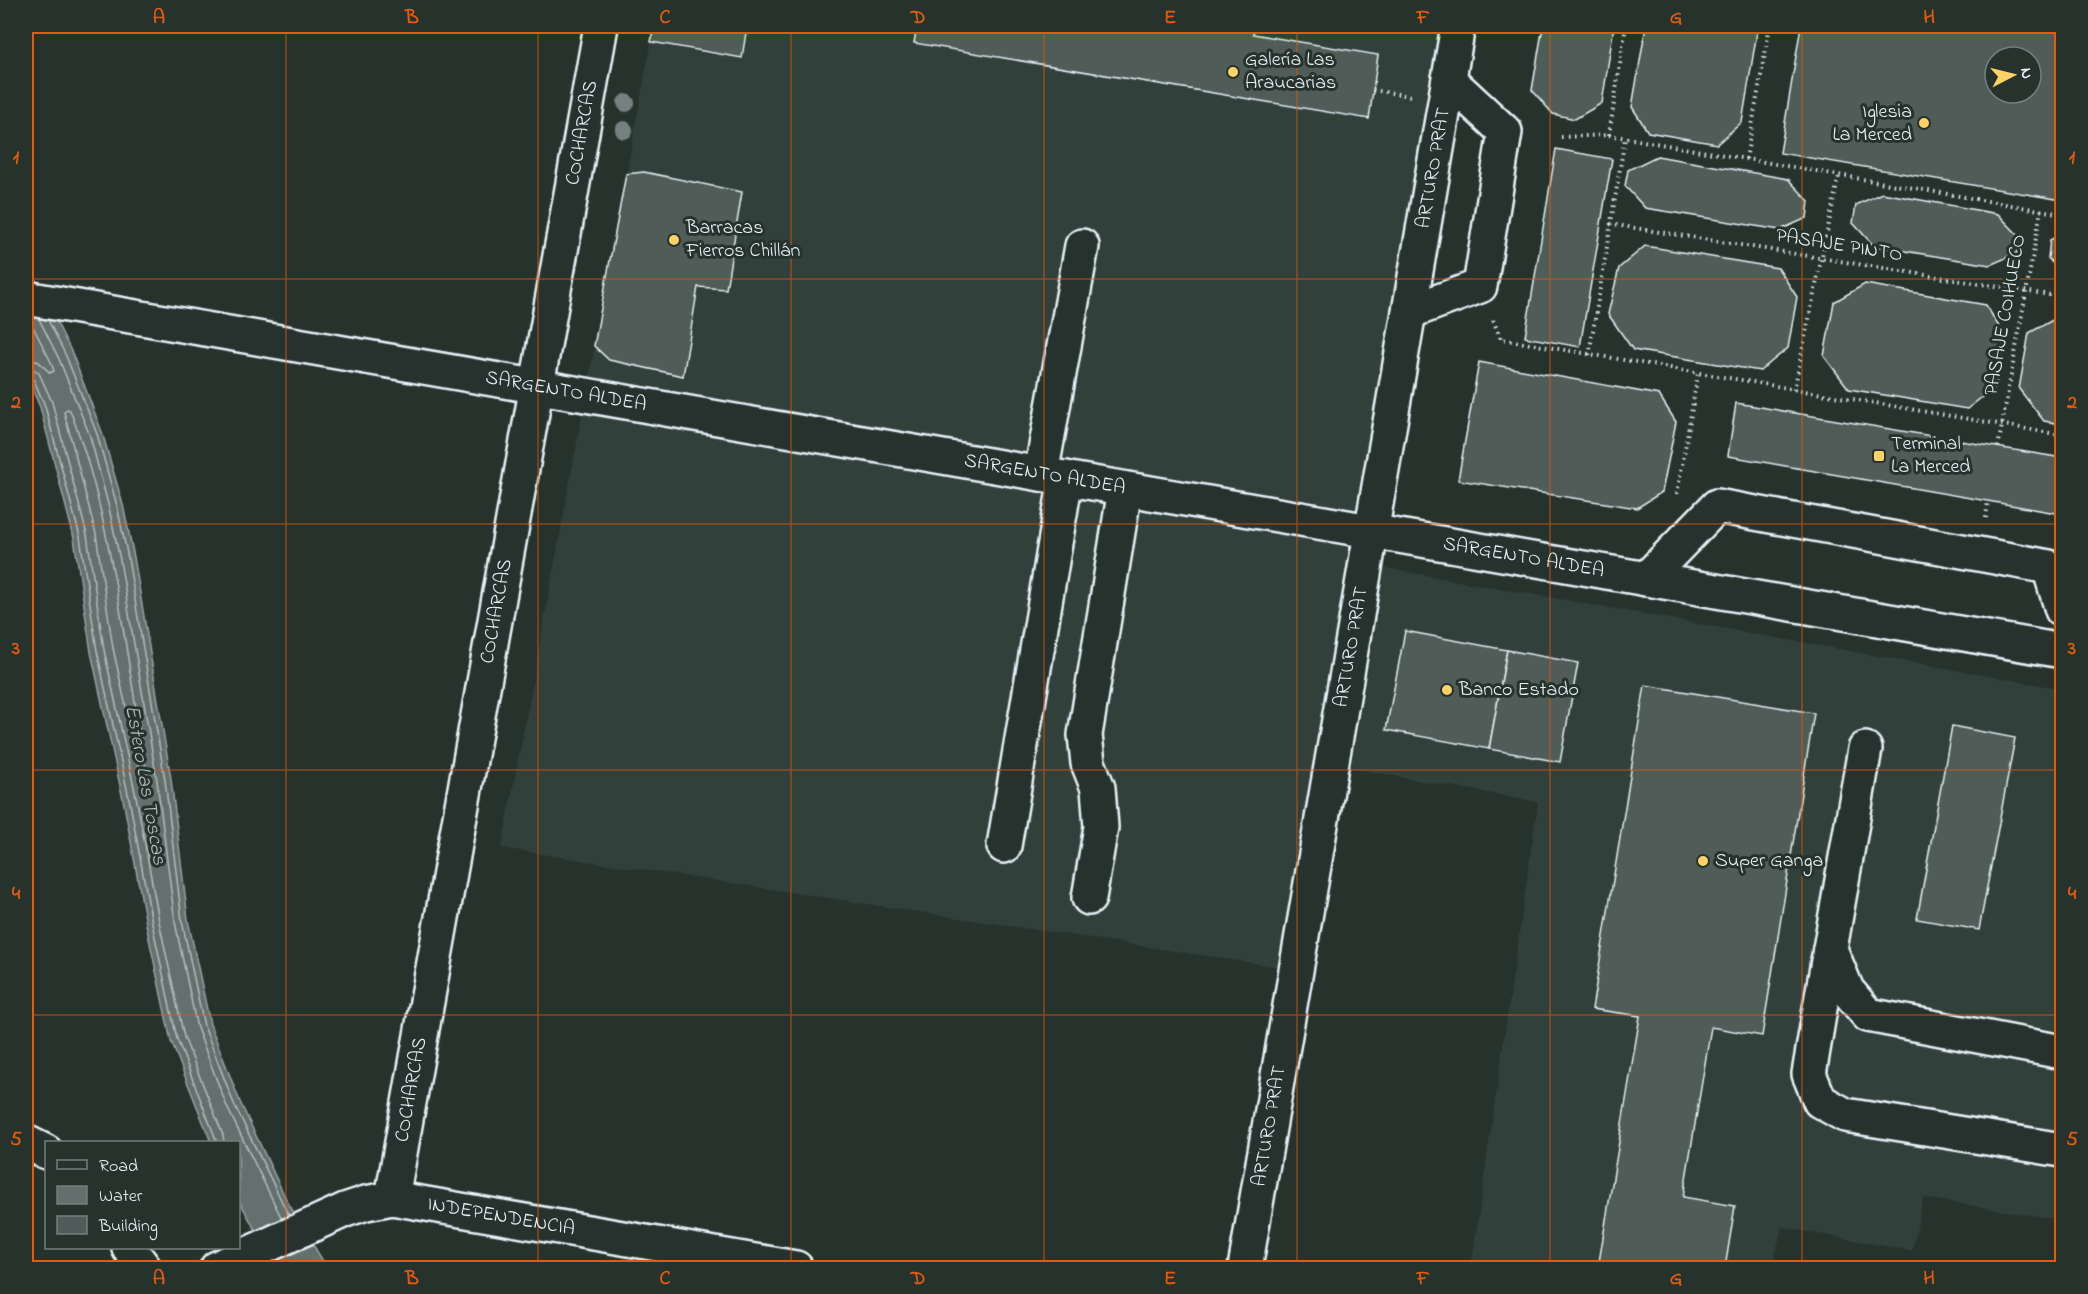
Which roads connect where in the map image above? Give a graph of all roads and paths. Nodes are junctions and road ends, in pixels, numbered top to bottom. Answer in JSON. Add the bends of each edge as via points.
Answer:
{"nodes":[{"id":1,"x":601,"y":26,"type":"edge"},
{"id":2,"x":1458,"y":26,"type":"edge"},
{"id":3,"x":1626,"y":26,"type":"edge"},
{"id":4,"x":1770,"y":26,"type":"edge"},
{"id":5,"x":1449,"y":80,"type":"junction"},
{"id":6,"x":1610,"y":135,"type":"junction"},
{"id":7,"x":1561,"y":137,"type":"dead end"},
{"id":8,"x":1625,"y":138,"type":"junction"},
{"id":9,"x":1746,"y":159,"type":"junction"},
{"id":10,"x":1839,"y":175,"type":"junction"},
{"id":11,"x":2041,"y":210,"type":"junction"},
{"id":12,"x":2062,"y":214,"type":"edge"},
{"id":13,"x":1610,"y":224,"type":"junction"},
{"id":14,"x":1082,"y":246,"type":"dead end"},
{"id":15,"x":1821,"y":258,"type":"junction"},
{"id":16,"x":1480,"y":286,"type":"junction"},
{"id":17,"x":2026,"y":291,"type":"junction"},
{"id":18,"x":2062,"y":297,"type":"edge"},
{"id":19,"x":26,"y":298,"type":"edge"},
{"id":20,"x":1409,"y":312,"type":"junction"},
{"id":21,"x":1588,"y":355,"type":"junction"},
{"id":22,"x":1698,"y":374,"type":"junction"},
{"id":23,"x":538,"y":387,"type":"junction"},
{"id":24,"x":1794,"y":390,"type":"junction"},
{"id":25,"x":2002,"y":425,"type":"junction"},
{"id":26,"x":2062,"y":435,"type":"edge"},
{"id":27,"x":1998,"y":447,"type":"dead end"},
{"id":28,"x":1054,"y":476,"type":"junction"},
{"id":29,"x":1125,"y":489,"type":"junction"},
{"id":30,"x":1676,"y":498,"type":"dead end"},
{"id":31,"x":1371,"y":532,"type":"junction"},
{"id":32,"x":1646,"y":579,"type":"junction"},
{"id":33,"x":2062,"y":610,"type":"edge"},
{"id":34,"x":2062,"y":651,"type":"edge"},
{"id":35,"x":1865,"y":749,"type":"dead end"},
{"id":36,"x":1004,"y":846,"type":"dead end"},
{"id":37,"x":1089,"y":898,"type":"dead end"},
{"id":38,"x":1830,"y":949,"type":"junction"},
{"id":39,"x":2062,"y":1052,"type":"edge"},
{"id":40,"x":26,"y":1142,"type":"edge"},
{"id":41,"x":2062,"y":1150,"type":"edge"},
{"id":42,"x":45,"y":1152,"type":"edge"},
{"id":43,"x":392,"y":1198,"type":"junction"},
{"id":44,"x":130,"y":1249,"type":"edge"},
{"id":45,"x":144,"y":1269,"type":"edge"},
{"id":46,"x":217,"y":1269,"type":"edge"},
{"id":47,"x":796,"y":1269,"type":"edge"},
{"id":48,"x":1245,"y":1269,"type":"edge"}],
"edges":[{"from":1,"to":23,"type":"street","name":"COCHARCAS"},
{"from":2,"to":5,"type":"street","name":"ARTURO PRAT"},
{"from":3,"to":6,"type":"path"},
{"from":4,"to":9,"type":"path"},
{"from":5,"to":16,"type":"street","via":[[1505,132]]},
{"from":5,"to":20,"type":"street","name":"ARTURO PRAT"},
{"from":6,"to":7,"type":"path"},
{"from":6,"to":8,"type":"path"},
{"from":8,"to":9,"type":"path"},
{"from":8,"to":13,"type":"path"},
{"from":9,"to":10,"type":"path"},
{"from":10,"to":11,"type":"path"},
{"from":10,"to":15,"type":"path"},
{"from":11,"to":12,"type":"path"},
{"from":11,"to":17,"type":"path","name":"PASAJE COIHUECO"},
{"from":13,"to":15,"type":"path","name":"PASAJE PINTO"},
{"from":13,"to":21,"type":"path"},
{"from":14,"to":28,"type":"street"},
{"from":15,"to":17,"type":"path","name":"PASAJE PINTO"},
{"from":15,"to":24,"type":"path"},
{"from":16,"to":20,"type":"street"},
{"from":16,"to":21,"type":"path","via":[[1501,339]]},
{"from":17,"to":18,"type":"path","name":"PASAJE PINTO"},
{"from":17,"to":25,"type":"path","name":"PASAJE COIHUECO"},
{"from":19,"to":23,"type":"street","name":"SARGENTO ALDEA"},
{"from":20,"to":31,"type":"street","name":"ARTURO PRAT"},
{"from":21,"to":22,"type":"path"},
{"from":22,"to":24,"type":"path"},
{"from":22,"to":30,"type":"path"},
{"from":23,"to":28,"type":"street","name":"SARGENTO ALDEA"},
{"from":23,"to":43,"type":"street","name":"COCHARCAS"},
{"from":24,"to":25,"type":"path"},
{"from":25,"to":26,"type":"path"},
{"from":25,"to":27,"type":"path","name":"PASAJE COIHUECO"},
{"from":28,"to":29,"type":"street","name":"SARGENTO ALDEA"},
{"from":28,"to":36,"type":"street"},
{"from":29,"to":31,"type":"street","name":"SARGENTO ALDEA"},
{"from":29,"to":37,"type":"street","via":[[1085,735],[1088,763],[1098,788],[1101,827]]},
{"from":31,"to":32,"type":"street","name":"SARGENTO ALDEA"},
{"from":31,"to":48,"type":"street","name":"ARTURO PRAT"},
{"from":32,"to":33,"type":"street","via":[[1717,506],[2049,567]]},
{"from":32,"to":34,"type":"street","name":"SARGENTO ALDEA"},
{"from":35,"to":38,"type":"street"},
{"from":38,"to":39,"type":"street","via":[[1847,990],[1868,1016]]},
{"from":38,"to":41,"type":"street","via":[[1809,1074],[1820,1101],[1845,1115]]},
{"from":40,"to":42,"type":"street"},
{"from":43,"to":46,"type":"street","name":"INDEPENDENCIA","via":[[324,1219]]},
{"from":43,"to":47,"type":"street","name":"INDEPENDENCIA"},
{"from":44,"to":45,"type":"street"}]}
